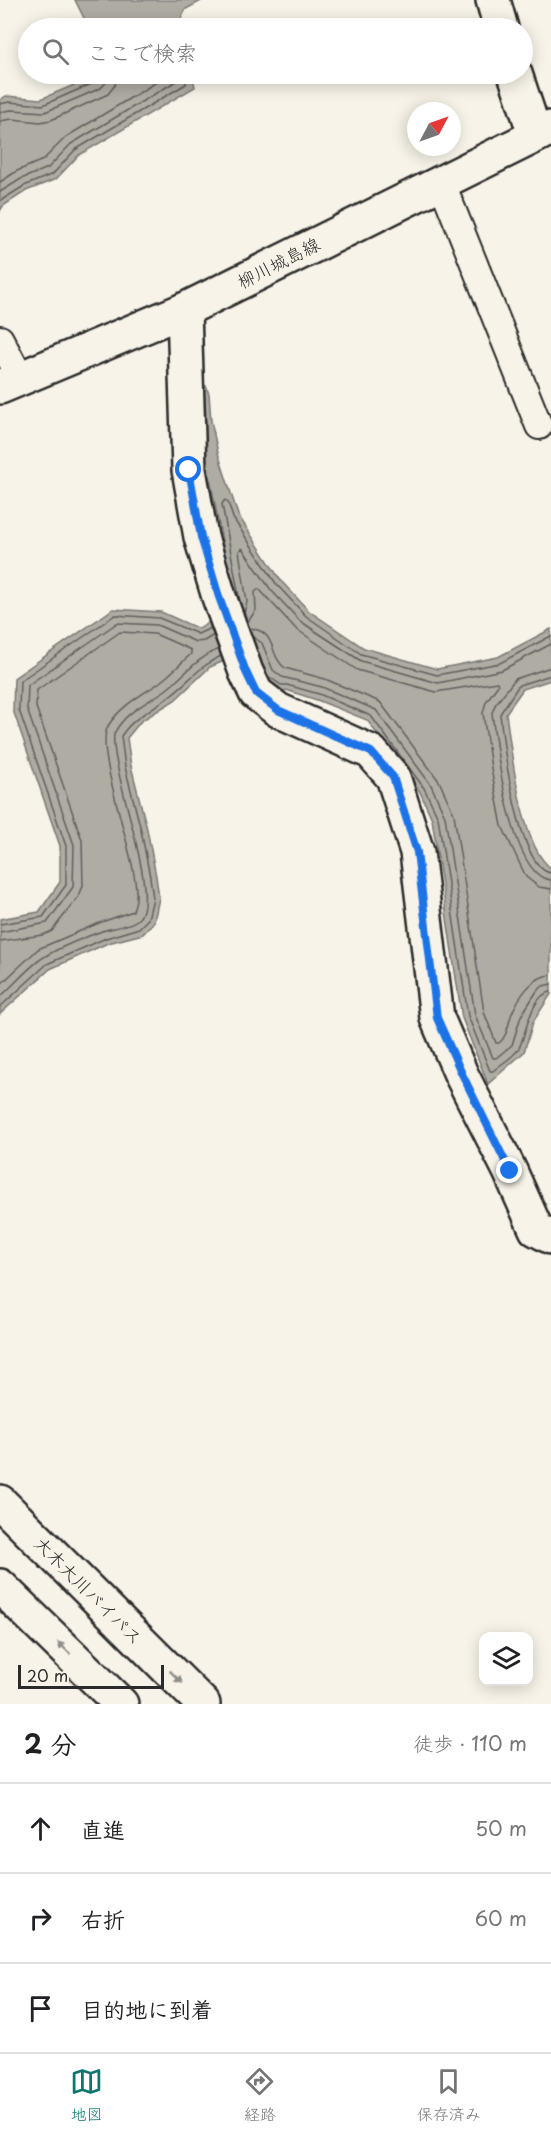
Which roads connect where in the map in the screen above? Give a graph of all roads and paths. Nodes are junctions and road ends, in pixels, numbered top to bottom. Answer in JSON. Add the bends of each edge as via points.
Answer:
{"nodes":[{"id":1,"x":493,"y":0,"type":"edge"},
{"id":2,"x":498,"y":18,"type":"edge"},
{"id":3,"x":520,"y":84,"type":"edge"},
{"id":4,"x":543,"y":131,"type":"edge"},
{"id":5,"x":441,"y":181,"type":"junction"},
{"id":6,"x":184,"y":310,"type":"junction"},
{"id":7,"x":0,"y":339,"type":"edge"},
{"id":8,"x":10,"y":382,"type":"edge"},
{"id":9,"x":539,"y":426,"type":"dead end"},
{"id":10,"x":551,"y":1237,"type":"edge"},
{"id":11,"x":0,"y":1502,"type":"edge"},
{"id":12,"x":0,"y":1586,"type":"edge"},
{"id":13,"x":121,"y":1704,"type":"edge"},
{"id":14,"x":203,"y":1704,"type":"edge"}],
"edges":[{"from":1,"to":2,"type":"main road"},
{"from":3,"to":4,"type":"main road"},
{"from":4,"to":5,"type":"main road","name":"柳川城島線"},
{"from":5,"to":6,"type":"main road","name":"柳川城島線"},
{"from":5,"to":9,"type":"lane"},
{"from":6,"to":8,"type":"main road","name":"柳川城島線"},
{"from":6,"to":10,"type":"main road","via":[[189,470],[201,537],[246,672],[256,693],[278,710],[371,752],[393,777],[417,852],[437,1018],[536,1229]]},
{"from":7,"to":8,"type":"lane"},
{"from":11,"to":14,"type":"main road","name":"大木大川バイパス","one_way":true},
{"from":13,"to":12,"type":"main road","one_way":true}]}
